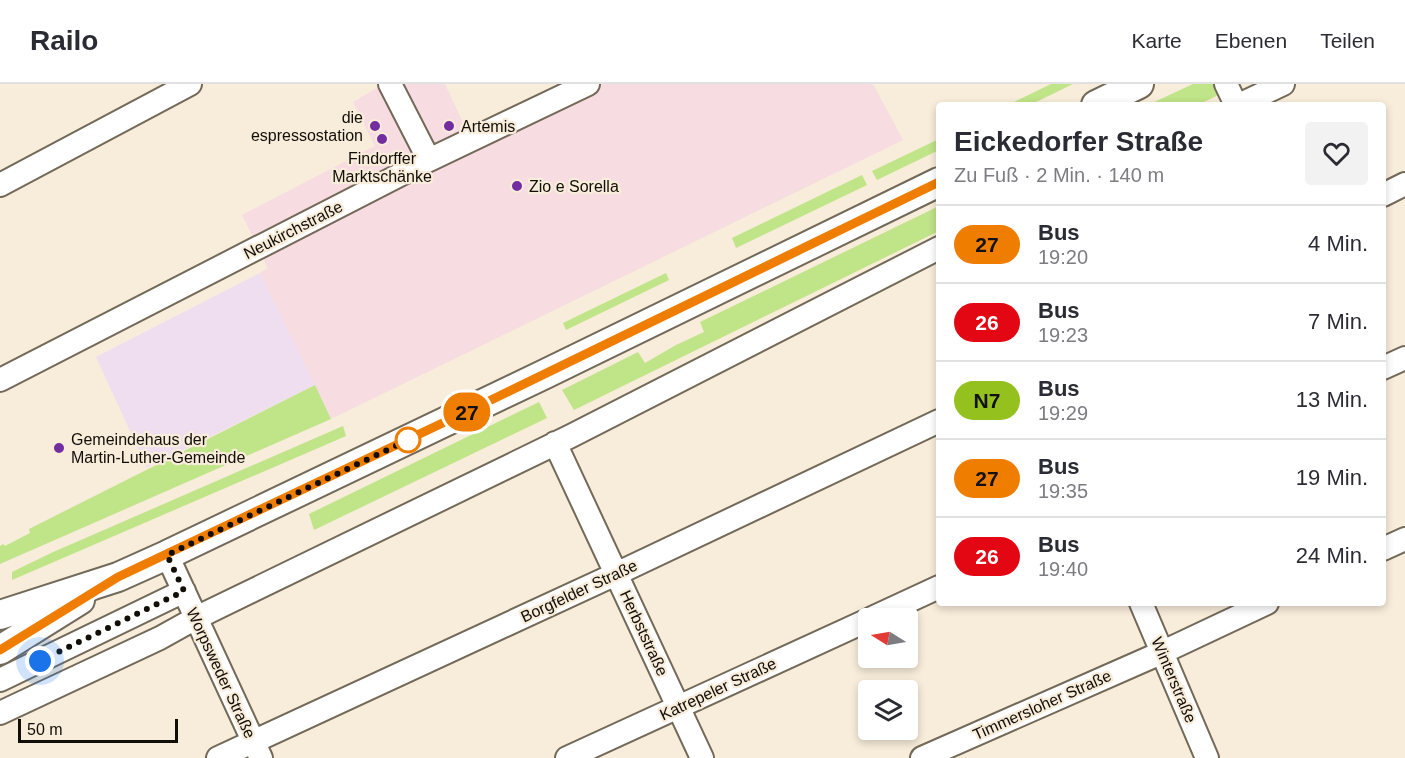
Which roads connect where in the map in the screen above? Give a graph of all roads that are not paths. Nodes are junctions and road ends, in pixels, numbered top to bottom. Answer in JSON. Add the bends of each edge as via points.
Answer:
{"nodes":[{"id":1,"x":190,"y":84,"type":"edge"},
{"id":2,"x":390,"y":84,"type":"edge"},
{"id":3,"x":588,"y":84,"type":"edge"},
{"id":4,"x":1139,"y":84,"type":"edge"},
{"id":5,"x":1226,"y":84,"type":"edge"},
{"id":6,"x":1283,"y":84,"type":"edge"},
{"id":7,"x":1102,"y":102,"type":"edge"},
{"id":8,"x":1236,"y":102,"type":"edge"},
{"id":9,"x":1244,"y":102,"type":"edge"},
{"id":10,"x":429,"y":160,"type":"junction"},
{"id":11,"x":936,"y":183,"type":"edge"},
{"id":12,"x":0,"y":184,"type":"edge"},
{"id":13,"x":1405,"y":184,"type":"edge"},
{"id":14,"x":1386,"y":194,"type":"edge"},
{"id":15,"x":936,"y":250,"type":"edge"},
{"id":16,"x":1405,"y":358,"type":"edge"},
{"id":17,"x":1386,"y":367,"type":"edge"},
{"id":18,"x":0,"y":380,"type":"edge"},
{"id":19,"x":936,"y":422,"type":"edge"},
{"id":20,"x":555,"y":443,"type":"junction"},
{"id":21,"x":1405,"y":539,"type":"edge"},
{"id":22,"x":1386,"y":548,"type":"edge"},
{"id":23,"x":167,"y":555,"type":"junction"},
{"id":24,"x":616,"y":574,"type":"junction"},
{"id":25,"x":118,"y":577,"type":"junction"},
{"id":26,"x":936,"y":588,"type":"edge"},
{"id":27,"x":184,"y":591,"type":"junction"},
{"id":28,"x":1142,"y":606,"type":"edge"},
{"id":29,"x":1261,"y":606,"type":"edge"},
{"id":30,"x":894,"y":608,"type":"edge"},
{"id":31,"x":0,"y":615,"type":"edge"},
{"id":32,"x":196,"y":618,"type":"junction"},
{"id":33,"x":858,"y":624,"type":"edge"},
{"id":34,"x":0,"y":650,"type":"edge"},
{"id":35,"x":1163,"y":652,"type":"junction"},
{"id":36,"x":0,"y":680,"type":"edge"},
{"id":37,"x":678,"y":707,"type":"junction"},
{"id":38,"x":0,"y":713,"type":"edge"},
{"id":39,"x":257,"y":750,"type":"edge"},
{"id":40,"x":218,"y":758,"type":"edge"},
{"id":41,"x":567,"y":758,"type":"edge"},
{"id":42,"x":702,"y":758,"type":"edge"},
{"id":43,"x":922,"y":758,"type":"edge"},
{"id":44,"x":1207,"y":758,"type":"edge"}],
"edges":[{"from":1,"to":12,"type":"street"},
{"from":2,"to":10,"type":"street"},
{"from":3,"to":10,"type":"street","name":"Neukirchstraße"},
{"from":4,"to":7,"type":"main road"},
{"from":5,"to":8,"type":"street"},
{"from":6,"to":9,"type":"street"},
{"from":10,"to":18,"type":"street","name":"Neukirchstraße"},
{"from":11,"to":23,"type":"main road"},
{"from":13,"to":14,"type":"street"},
{"from":15,"to":20,"type":"street"},
{"from":16,"to":17,"type":"street"},
{"from":19,"to":24,"type":"street","name":"Borgfelder Straße"},
{"from":20,"to":24,"type":"street","name":"Herbststraße"},
{"from":20,"to":32,"type":"street"},
{"from":21,"to":22,"type":"street"},
{"from":23,"to":25,"type":"main road"},
{"from":23,"to":27,"type":"street","name":"Worpsweder Straße"},
{"from":24,"to":37,"type":"street","name":"Herbststraße"},
{"from":24,"to":39,"type":"street","name":"Borgfelder Straße"},
{"from":25,"to":31,"type":"main road"},
{"from":25,"to":34,"type":"main road"},
{"from":26,"to":30,"type":"street","name":"Katrepeler Straße"},
{"from":27,"to":32,"type":"street","name":"Worpsweder Straße"},
{"from":27,"to":36,"type":"street"},
{"from":28,"to":35,"type":"street","name":"Winterstraße"},
{"from":29,"to":35,"type":"street","name":"Timmersloher Straße"},
{"from":32,"to":38,"type":"street"},
{"from":32,"to":39,"type":"street","name":"Worpsweder Straße"},
{"from":33,"to":37,"type":"street","name":"Katrepeler Straße"},
{"from":35,"to":43,"type":"street","name":"Timmersloher Straße"},
{"from":35,"to":44,"type":"street","name":"Winterstraße"},
{"from":37,"to":41,"type":"street","name":"Katrepeler Straße"},
{"from":37,"to":42,"type":"street","name":"Herbststraße"},
{"from":39,"to":40,"type":"street","name":"Borgfelder Straße"}]}
